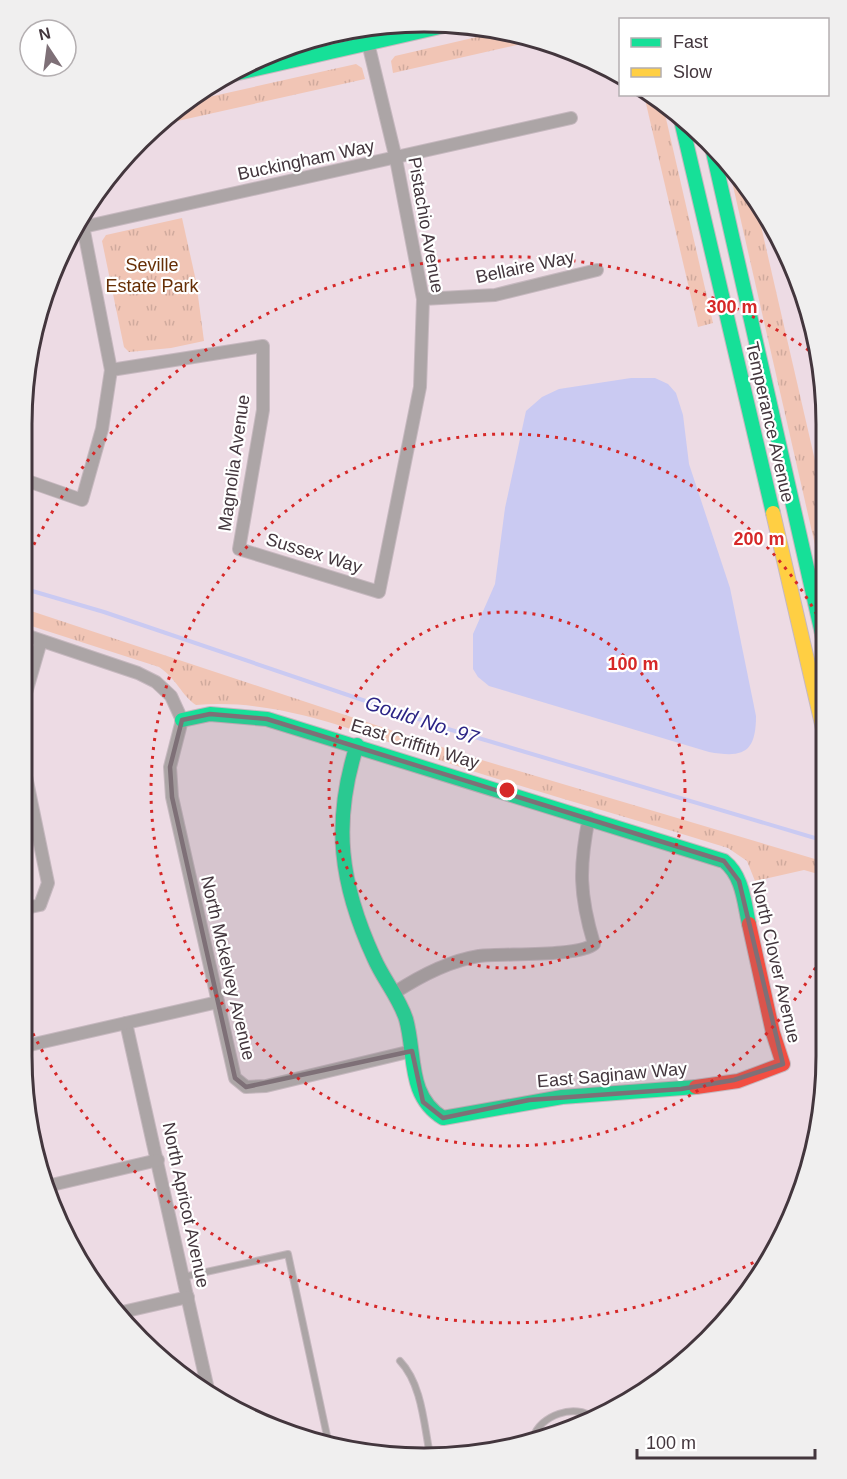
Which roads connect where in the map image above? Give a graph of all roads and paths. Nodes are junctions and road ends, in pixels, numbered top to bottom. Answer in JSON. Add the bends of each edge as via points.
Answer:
{"nodes":[{"id":1,"x":417,"y":32,"type":"edge"},
{"id":2,"x":373,"y":35,"type":"edge"},
{"id":3,"x":368,"y":43,"type":"junction"},
{"id":4,"x":257,"y":69,"type":"edge"},
{"id":5,"x":571,"y":118,"type":"dead end"},
{"id":6,"x":683,"y":130,"type":"edge"},
{"id":7,"x":396,"y":159,"type":"junction"},
{"id":8,"x":715,"y":162,"type":"edge"},
{"id":9,"x":89,"y":220,"type":"edge"},
{"id":10,"x":83,"y":228,"type":"edge"},
{"id":11,"x":597,"y":270,"type":"dead end"},
{"id":12,"x":423,"y":299,"type":"junction"},
{"id":13,"x":111,"y":370,"type":"junction"},
{"id":14,"x":32,"y":482,"type":"edge"},
{"id":15,"x":239,"y":549,"type":"joint"},
{"id":16,"x":816,"y":574,"type":"edge"},
{"id":17,"x":809,"y":576,"type":"junction"},
{"id":18,"x":379,"y":592,"type":"joint"},
{"id":19,"x":816,"y":607,"type":"edge"},
{"id":20,"x":32,"y":638,"type":"edge"},
{"id":21,"x":41,"y":641,"type":"junction"},
{"id":22,"x":807,"y":660,"type":"junction"},
{"id":23,"x":816,"y":671,"type":"edge"},
{"id":24,"x":32,"y":672,"type":"edge"},
{"id":25,"x":816,"y":698,"type":"edge"},
{"id":26,"x":182,"y":720,"type":"junction"},
{"id":27,"x":357,"y":745,"type":"junction"},
{"id":28,"x":32,"y":805,"type":"edge"},
{"id":29,"x":589,"y":817,"type":"junction"},
{"id":30,"x":734,"y":869,"type":"joint"},
{"id":31,"x":32,"y":907,"type":"edge"},
{"id":32,"x":394,"y":993,"type":"junction"},
{"id":33,"x":218,"y":1002,"type":"junction"},
{"id":34,"x":126,"y":1023,"type":"junction"},
{"id":35,"x":32,"y":1044,"type":"edge"},
{"id":36,"x":412,"y":1051,"type":"junction"},
{"id":37,"x":783,"y":1064,"type":"joint"},
{"id":38,"x":158,"y":1160,"type":"junction"},
{"id":39,"x":53,"y":1185,"type":"edge"},
{"id":40,"x":183,"y":1277,"type":"junction"},
{"id":41,"x":188,"y":1297,"type":"junction"},
{"id":42,"x":127,"y":1311,"type":"edge"},
{"id":43,"x":400,"y":1361,"type":"dead end"},
{"id":44,"x":206,"y":1381,"type":"edge"},
{"id":45,"x":583,"y":1413,"type":"edge"},
{"id":46,"x":538,"y":1430,"type":"edge"},
{"id":47,"x":327,"y":1435,"type":"edge"},
{"id":48,"x":428,"y":1448,"type":"edge"}],
"edges":[{"from":1,"to":3,"type":"street"},
{"from":2,"to":3,"type":"street"},
{"from":3,"to":4,"type":"street"},
{"from":3,"to":7,"type":"street","name":"Pistachio Avenue"},
{"from":5,"to":7,"type":"street","name":"Buckingham Way"},
{"from":6,"to":22,"type":"street","name":"Temperance Avenue"},
{"from":7,"to":9,"type":"street","name":"Buckingham Way"},
{"from":7,"to":12,"type":"street","name":"Pistachio Avenue"},
{"from":8,"to":17,"type":"street","name":"Temperance Avenue"},
{"from":10,"to":13,"type":"street"},
{"from":11,"to":12,"type":"street","name":"Bellaire Way","via":[[495,295]]},
{"from":12,"to":18,"type":"street","name":"Pistachio Avenue","via":[[420,387]]},
{"from":13,"to":14,"type":"street","via":[[102,429],[82,500]]},
{"from":13,"to":15,"type":"street","name":"Magnolia Avenue","via":[[263,346],[263,410]]},
{"from":15,"to":18,"type":"street","name":"Sussex Way"},
{"from":16,"to":17,"type":"street"},
{"from":17,"to":19,"type":"street","name":"Temperance Avenue"},
{"from":20,"to":21,"type":"street"},
{"from":21,"to":24,"type":"street"},
{"from":21,"to":26,"type":"street","via":[[156,682],[171,696]]},
{"from":22,"to":23,"type":"street"},
{"from":22,"to":25,"type":"street","name":"Temperance Avenue"},
{"from":26,"to":27,"type":"street","name":"East Criffith Way","via":[[210,714],[267,719]]},
{"from":26,"to":33,"type":"street","name":"North Mckelvey Avenue","via":[[170,767],[172,797]]},
{"from":27,"to":29,"type":"street","name":"East Criffith Way"},
{"from":27,"to":32,"type":"street","via":[[345,785],[344,860],[351,897],[374,960]]},
{"from":28,"to":31,"type":"street","via":[[48,883],[40,905]]},
{"from":29,"to":30,"type":"street","name":"East Criffith Way","via":[[724,861]]},
{"from":29,"to":32,"type":"street","via":[[580,861],[585,916],[594,944],[571,953],[477,957],[421,976]]},
{"from":30,"to":37,"type":"street","name":"North Clover Avenue"},
{"from":32,"to":36,"type":"street","via":[[406,1020]]},
{"from":33,"to":34,"type":"street"},
{"from":33,"to":36,"type":"street","name":"North Mckelvey Avenue","via":[[235,1078],[246,1086],[266,1086]]},
{"from":34,"to":35,"type":"street"},
{"from":34,"to":38,"type":"street","name":"North Apricot Avenue"},
{"from":36,"to":37,"type":"street","name":"East Saginaw Way","via":[[423,1102],[443,1118],[529,1100],[702,1086],[771,1071]]},
{"from":38,"to":39,"type":"street"},
{"from":38,"to":40,"type":"street","name":"North Apricot Avenue"},
{"from":40,"to":41,"type":"street","name":"North Apricot Avenue"},
{"from":40,"to":47,"type":"lane","via":[[288,1254]]},
{"from":41,"to":42,"type":"street"},
{"from":41,"to":44,"type":"street","name":"North Apricot Avenue"},
{"from":43,"to":48,"type":"lane","via":[[416,1390]]},
{"from":45,"to":46,"type":"lane","via":[[552,1416]]}]}
